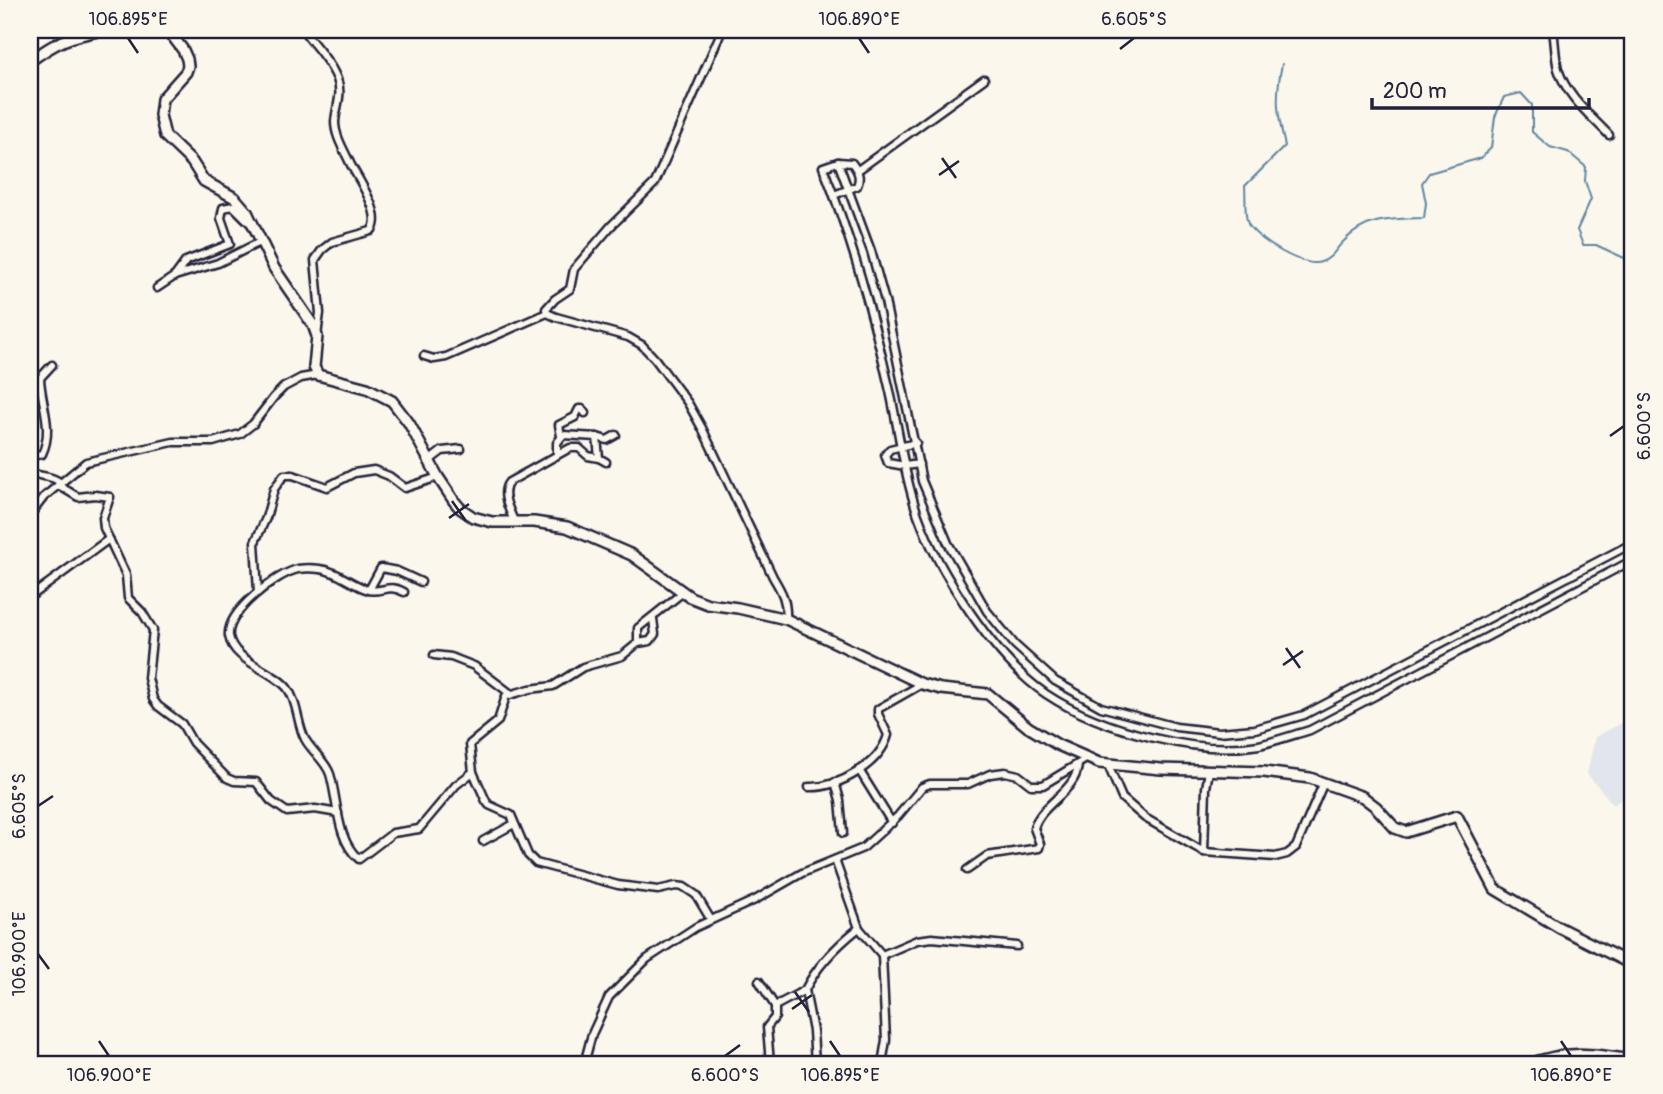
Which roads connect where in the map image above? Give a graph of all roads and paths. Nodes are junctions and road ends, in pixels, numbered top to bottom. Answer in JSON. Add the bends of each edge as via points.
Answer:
{"nodes":[{"id":1,"x":103,"y":30,"type":"edge"},
{"id":2,"x":168,"y":30,"type":"edge"},
{"id":3,"x":303,"y":30,"type":"edge"},
{"id":4,"x":722,"y":30,"type":"edge"},
{"id":5,"x":1553,"y":30,"type":"edge"},
{"id":6,"x":30,"y":61,"type":"edge"},
{"id":7,"x":984,"y":79,"type":"dead end"},
{"id":8,"x":1609,"y":135,"type":"dead end"},
{"id":9,"x":838,"y":162,"type":"junction"},
{"id":10,"x":858,"y":170,"type":"junction"},
{"id":11,"x":849,"y":190,"type":"junction"},
{"id":12,"x":834,"y":195,"type":"junction"},
{"id":13,"x":256,"y":226,"type":"junction"},
{"id":14,"x":262,"y":241,"type":"junction"},
{"id":15,"x":175,"y":276,"type":"junction"},
{"id":16,"x":157,"y":288,"type":"dead end"},
{"id":17,"x":547,"y":313,"type":"junction"},
{"id":18,"x":317,"y":336,"type":"junction"},
{"id":19,"x":424,"y":356,"type":"dead end"},
{"id":20,"x":51,"y":365,"type":"dead end"},
{"id":21,"x":318,"y":375,"type":"junction"},
{"id":22,"x":585,"y":413,"type":"dead end"},
{"id":23,"x":616,"y":435,"type":"dead end"},
{"id":24,"x":561,"y":436,"type":"junction"},
{"id":25,"x":597,"y":437,"type":"junction"},
{"id":26,"x":916,"y":443,"type":"junction"},
{"id":27,"x":901,"y":445,"type":"junction"},
{"id":28,"x":461,"y":449,"type":"dead end"},
{"id":29,"x":557,"y":454,"type":"junction"},
{"id":30,"x":30,"y":456,"type":"edge"},
{"id":31,"x":429,"y":461,"type":"junction"},
{"id":32,"x":919,"y":464,"type":"junction"},
{"id":33,"x":905,"y":466,"type":"junction"},
{"id":34,"x":30,"y":471,"type":"edge"},
{"id":35,"x":438,"y":477,"type":"junction"},
{"id":36,"x":60,"y":484,"type":"junction"},
{"id":37,"x":30,"y":515,"type":"edge"},
{"id":38,"x":514,"y":521,"type":"junction"},
{"id":39,"x":109,"y":539,"type":"junction"},
{"id":40,"x":1633,"y":543,"type":"edge"},
{"id":41,"x":1633,"y":561,"type":"edge"},
{"id":42,"x":1591,"y":565,"type":"junction"},
{"id":43,"x":1567,"y":577,"type":"junction"},
{"id":44,"x":1598,"y":578,"type":"junction"},
{"id":45,"x":421,"y":582,"type":"dead end"},
{"id":46,"x":369,"y":590,"type":"junction"},
{"id":47,"x":1576,"y":590,"type":"junction"},
{"id":48,"x":258,"y":592,"type":"junction"},
{"id":49,"x":404,"y":592,"type":"dead end"},
{"id":50,"x":682,"y":593,"type":"junction"},
{"id":51,"x":34,"y":594,"type":"dead end"},
{"id":52,"x":653,"y":619,"type":"junction"},
{"id":53,"x":786,"y":619,"type":"junction"},
{"id":54,"x":638,"y":643,"type":"junction"},
{"id":55,"x":434,"y":655,"type":"dead end"},
{"id":56,"x":922,"y":684,"type":"junction"},
{"id":57,"x":510,"y":694,"type":"junction"},
{"id":58,"x":1082,"y":762,"type":"junction"},
{"id":59,"x":1108,"y":765,"type":"junction"},
{"id":60,"x":859,"y":770,"type":"junction"},
{"id":61,"x":1209,"y":771,"type":"junction"},
{"id":62,"x":473,"y":772,"type":"junction"},
{"id":63,"x":835,"y":782,"type":"junction"},
{"id":64,"x":1324,"y":782,"type":"junction"},
{"id":65,"x":809,"y":787,"type":"dead end"},
{"id":66,"x":338,"y":813,"type":"junction"},
{"id":67,"x":892,"y":822,"type":"junction"},
{"id":68,"x":514,"y":824,"type":"junction"},
{"id":69,"x":842,"y":833,"type":"dead end"},
{"id":70,"x":483,"y":841,"type":"dead end"},
{"id":71,"x":1203,"y":852,"type":"junction"},
{"id":72,"x":835,"y":860,"type":"junction"},
{"id":73,"x":967,"y":870,"type":"dead end"},
{"id":74,"x":711,"y":920,"type":"junction"},
{"id":75,"x":859,"y":928,"type":"junction"},
{"id":76,"x":1017,"y":946,"type":"dead end"},
{"id":77,"x":882,"y":955,"type":"junction"},
{"id":78,"x":1633,"y":965,"type":"edge"},
{"id":79,"x":759,"y":981,"type":"dead end"},
{"id":80,"x":805,"y":990,"type":"junction"},
{"id":81,"x":775,"y":1006,"type":"junction"},
{"id":82,"x":1633,"y":1059,"type":"edge"},
{"id":83,"x":1542,"y":1061,"type":"edge"},
{"id":84,"x":584,"y":1064,"type":"edge"},
{"id":85,"x":770,"y":1064,"type":"edge"},
{"id":86,"x":816,"y":1064,"type":"edge"},
{"id":87,"x":883,"y":1064,"type":"edge"},
{"id":88,"x":1526,"y":1064,"type":"edge"}],
"edges":[{"from":1,"to":6,"type":"street","via":[[58,42]]},
{"from":2,"to":13,"type":"street","via":[[188,66],[162,99],[165,136],[204,181],[235,198]]},
{"from":3,"to":18,"type":"street","via":[[337,79],[338,136],[376,220],[371,231],[332,242],[315,260],[320,313]]},
{"from":4,"to":17,"type":"street","via":[[655,183],[574,269],[570,289],[548,305]]},
{"from":5,"to":8,"type":"street","via":[[1558,66],[1568,90]]},
{"from":7,"to":10,"type":"street"},
{"from":9,"to":10,"type":"street","via":[[852,163]]},
{"from":9,"to":11,"type":"street"},
{"from":9,"to":12,"type":"street","via":[[823,167]]},
{"from":10,"to":11,"type":"street","via":[[860,180]]},
{"from":11,"to":12,"type":"street"},
{"from":11,"to":26,"type":"street","via":[[886,301]]},
{"from":12,"to":27,"type":"street","via":[[870,306]]},
{"from":13,"to":14,"type":"street"},
{"from":13,"to":15,"type":"street","via":[[233,206],[223,208],[221,218],[230,244],[186,261]]},
{"from":14,"to":15,"type":"street","via":[[218,263]]},
{"from":14,"to":18,"type":"street"},
{"from":15,"to":16,"type":"street"},
{"from":17,"to":19,"type":"street","via":[[446,357]]},
{"from":17,"to":53,"type":"street","via":[[628,337],[642,345],[674,384],[703,430],[783,594]]},
{"from":18,"to":21,"type":"street","via":[[314,367]]},
{"from":20,"to":30,"type":"street","via":[[40,378],[47,442],[42,454]]},
{"from":21,"to":31,"type":"street","via":[[367,388],[392,401]]},
{"from":21,"to":36,"type":"street","via":[[284,387],[240,435],[213,442],[173,442],[92,459]]},
{"from":22,"to":24,"type":"street","via":[[579,409],[559,425]]},
{"from":23,"to":25,"type":"street","via":[[610,440]]},
{"from":24,"to":25,"type":"street"},
{"from":24,"to":29,"type":"street"},
{"from":25,"to":29,"type":"street","via":[[603,460],[575,447]]},
{"from":26,"to":27,"type":"street"},
{"from":26,"to":32,"type":"street"},
{"from":27,"to":33,"type":"street"},
{"from":27,"to":33,"type":"street","via":[[886,456],[888,463]]},
{"from":28,"to":31,"type":"street","via":[[442,451]]},
{"from":29,"to":38,"type":"street","via":[[506,484]]},
{"from":31,"to":35,"type":"street"},
{"from":32,"to":33,"type":"street"},
{"from":32,"to":43,"type":"street","via":[[948,543],[987,611],[1016,645],[1055,681],[1101,707],[1176,727],[1219,732],[1255,729],[1304,715]]},
{"from":33,"to":47,"type":"street","via":[[934,551],[975,620],[1004,656],[1045,693],[1094,720],[1175,743],[1219,748],[1258,745],[1310,730]]},
{"from":34,"to":36,"type":"street","via":[[52,476]]},
{"from":35,"to":38,"type":"street","via":[[466,513],[492,522]]},
{"from":35,"to":48,"type":"street","via":[[405,488],[389,475],[365,470],[327,487],[284,475],[274,489],[255,542]]},
{"from":36,"to":37,"type":"street"},
{"from":36,"to":39,"type":"street","via":[[78,497],[109,496],[103,523]]},
{"from":38,"to":50,"type":"street","via":[[551,523],[632,555]]},
{"from":39,"to":51,"type":"street"},
{"from":39,"to":66,"type":"street","via":[[126,575],[128,598],[153,630],[148,678],[158,706],[182,724],[193,743],[231,780],[256,782],[287,812]]},
{"from":40,"to":42,"type":"street"},
{"from":41,"to":44,"type":"street"},
{"from":42,"to":43,"type":"street"},
{"from":42,"to":44,"type":"street"},
{"from":43,"to":47,"type":"street"},
{"from":44,"to":47,"type":"street"},
{"from":45,"to":46,"type":"street","via":[[380,568]]},
{"from":46,"to":48,"type":"street","via":[[330,571],[299,569]]},
{"from":46,"to":49,"type":"street","via":[[391,587]]},
{"from":48,"to":66,"type":"street","via":[[231,623],[231,642],[288,689],[304,736],[330,774]]},
{"from":50,"to":52,"type":"street"},
{"from":50,"to":53,"type":"street","via":[[708,604]]},
{"from":52,"to":54,"type":"street","via":[[637,631]]},
{"from":52,"to":54,"type":"street","via":[[653,638]]},
{"from":53,"to":56,"type":"street"},
{"from":54,"to":57,"type":"street","via":[[622,656],[583,667],[553,685]]},
{"from":55,"to":57,"type":"street","via":[[474,666]]},
{"from":56,"to":58,"type":"street","via":[[988,694]]},
{"from":56,"to":60,"type":"street","via":[[878,709],[888,731],[886,744]]},
{"from":57,"to":62,"type":"street","via":[[498,721],[470,744]]},
{"from":58,"to":59,"type":"street"},
{"from":58,"to":67,"type":"street","via":[[1043,785],[1031,785],[1005,772],[968,784],[925,785]]},
{"from":58,"to":73,"type":"street","via":[[1068,787],[1035,824],[1039,848],[986,856]]},
{"from":59,"to":61,"type":"street"},
{"from":59,"to":71,"type":"street","via":[[1122,797],[1145,818]]},
{"from":60,"to":63,"type":"street"},
{"from":60,"to":67,"type":"street"},
{"from":61,"to":64,"type":"street","via":[[1295,774]]},
{"from":61,"to":71,"type":"street"},
{"from":62,"to":66,"type":"street","via":[[419,829],[393,832],[359,859],[350,849]]},
{"from":62,"to":68,"type":"street","via":[[489,805],[512,815]]},
{"from":63,"to":65,"type":"street"},
{"from":63,"to":69,"type":"street"},
{"from":64,"to":71,"type":"street","via":[[1296,848],[1287,854]]},
{"from":64,"to":78,"type":"street","via":[[1369,801],[1400,830],[1415,830],[1457,816],[1495,889]]},
{"from":67,"to":72,"type":"street","via":[[863,848]]},
{"from":68,"to":70,"type":"street"},
{"from":68,"to":74,"type":"street","via":[[536,863],[618,885],[658,890],[684,887],[696,895]]},
{"from":72,"to":74,"type":"street"},
{"from":72,"to":75,"type":"street"},
{"from":74,"to":84,"type":"street","via":[[656,953],[613,991],[592,1034]]},
{"from":75,"to":77,"type":"street"},
{"from":75,"to":80,"type":"street"},
{"from":76,"to":77,"type":"street","via":[[932,938]]},
{"from":77,"to":87,"type":"street","via":[[887,1041]]},
{"from":79,"to":81,"type":"street"},
{"from":80,"to":81,"type":"street"},
{"from":80,"to":86,"type":"street"},
{"from":81,"to":85,"type":"street","via":[[775,1017],[767,1027]]},
{"from":82,"to":83,"type":"street","via":[[1567,1052]]},
{"from":83,"to":88,"type":"street"}]}
